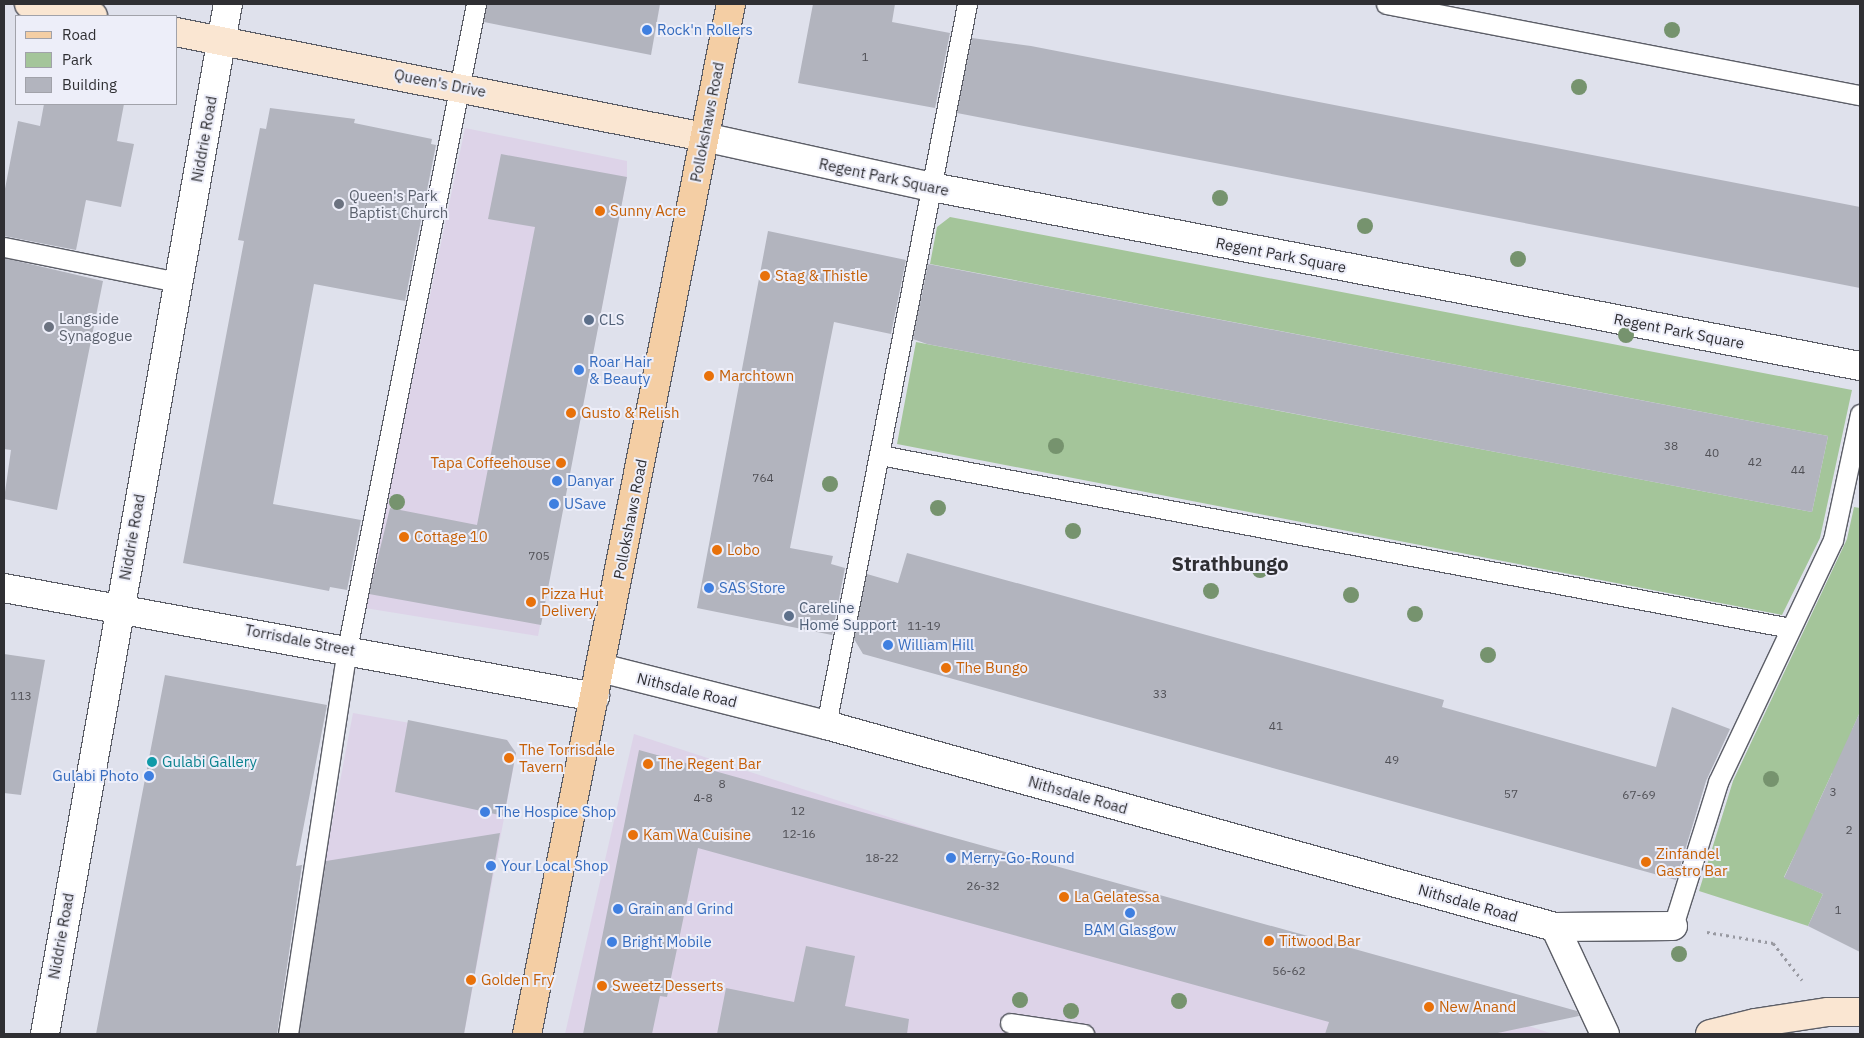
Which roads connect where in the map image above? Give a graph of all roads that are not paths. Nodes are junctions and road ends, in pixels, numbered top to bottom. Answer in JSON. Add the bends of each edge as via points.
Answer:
{"nodes":[{"id":1,"x":29,"y":4,"type":"edge"},
{"id":2,"x":228,"y":4,"type":"edge"},
{"id":3,"x":476,"y":4,"type":"edge"},
{"id":4,"x":731,"y":4,"type":"edge"},
{"id":5,"x":967,"y":4,"type":"edge"},
{"id":6,"x":1386,"y":4,"type":"edge"},
{"id":7,"x":56,"y":6,"type":"edge"},
{"id":8,"x":89,"y":15,"type":"edge"},
{"id":9,"x":178,"y":32,"type":"edge"},
{"id":10,"x":221,"y":40,"type":"junction"},
{"id":11,"x":460,"y":87,"type":"junction"},
{"id":12,"x":1860,"y":95,"type":"edge"},
{"id":13,"x":704,"y":137,"type":"junction"},
{"id":14,"x":932,"y":188,"type":"junction"},
{"id":15,"x":4,"y":248,"type":"edge"},
{"id":16,"x":178,"y":282,"type":"junction"},
{"id":17,"x":1860,"y":366,"type":"edge"},
{"id":18,"x":1860,"y":414,"type":"edge"},
{"id":19,"x":880,"y":455,"type":"junction"},
{"id":20,"x":4,"y":588,"type":"edge"},
{"id":21,"x":119,"y":607,"type":"junction"},
{"id":22,"x":1790,"y":628,"type":"junction"},
{"id":23,"x":346,"y":649,"type":"junction"},
{"id":24,"x":600,"y":668,"type":"junction"},
{"id":25,"x":595,"y":697,"type":"junction"},
{"id":26,"x":826,"y":725,"type":"junction"},
{"id":27,"x":1673,"y":926,"type":"joint"},
{"id":28,"x":1554,"y":927,"type":"junction"},
{"id":29,"x":1860,"y":1012,"type":"edge"},
{"id":30,"x":1010,"y":1023,"type":"dead end"},
{"id":31,"x":45,"y":1034,"type":"edge"},
{"id":32,"x":288,"y":1034,"type":"edge"},
{"id":33,"x":527,"y":1034,"type":"edge"},
{"id":34,"x":1084,"y":1034,"type":"edge"},
{"id":35,"x":1605,"y":1034,"type":"edge"},
{"id":36,"x":1710,"y":1034,"type":"edge"}],
"edges":[{"from":1,"to":7,"type":"street"},
{"from":2,"to":10,"type":"street","name":"Niddrie Road"},
{"from":3,"to":11,"type":"lane"},
{"from":4,"to":13,"type":"main road","name":"Pollokshaws Road"},
{"from":5,"to":14,"type":"lane"},
{"from":6,"to":12,"type":"lane"},
{"from":7,"to":8,"type":"street"},
{"from":9,"to":10,"type":"street","name":"Queen's Drive"},
{"from":10,"to":11,"type":"street","name":"Queen's Drive"},
{"from":10,"to":16,"type":"street","name":"Niddrie Road"},
{"from":11,"to":13,"type":"street","name":"Queen's Drive"},
{"from":11,"to":23,"type":"lane"},
{"from":13,"to":14,"type":"street","name":"Regent Park Square"},
{"from":13,"to":24,"type":"main road","name":"Pollokshaws Road"},
{"from":14,"to":17,"type":"street","name":"Regent Park Square"},
{"from":14,"to":19,"type":"lane"},
{"from":15,"to":16,"type":"lane"},
{"from":16,"to":21,"type":"street","name":"Niddrie Road"},
{"from":18,"to":22,"type":"lane","via":[[1833,540]]},
{"from":19,"to":22,"type":"lane"},
{"from":19,"to":26,"type":"lane"},
{"from":20,"to":21,"type":"street","name":"Torrisdale Street"},
{"from":21,"to":23,"type":"street","name":"Torrisdale Street"},
{"from":21,"to":31,"type":"street","name":"Niddrie Road"},
{"from":22,"to":27,"type":"lane","via":[[1718,782]]},
{"from":23,"to":25,"type":"street","name":"Torrisdale Street"},
{"from":23,"to":32,"type":"lane"},
{"from":24,"to":25,"type":"main road","name":"Pollokshaws Road"},
{"from":24,"to":26,"type":"street","name":"Nithsdale Road"},
{"from":25,"to":33,"type":"main road","name":"Pollokshaws Road"},
{"from":26,"to":28,"type":"street","name":"Nithsdale Road"},
{"from":27,"to":28,"type":"street","name":"Nithsdale Road"},
{"from":28,"to":35,"type":"street"},
{"from":29,"to":36,"type":"street","via":[[1828,1012],[1755,1023]]},
{"from":30,"to":34,"type":"lane"}]}
